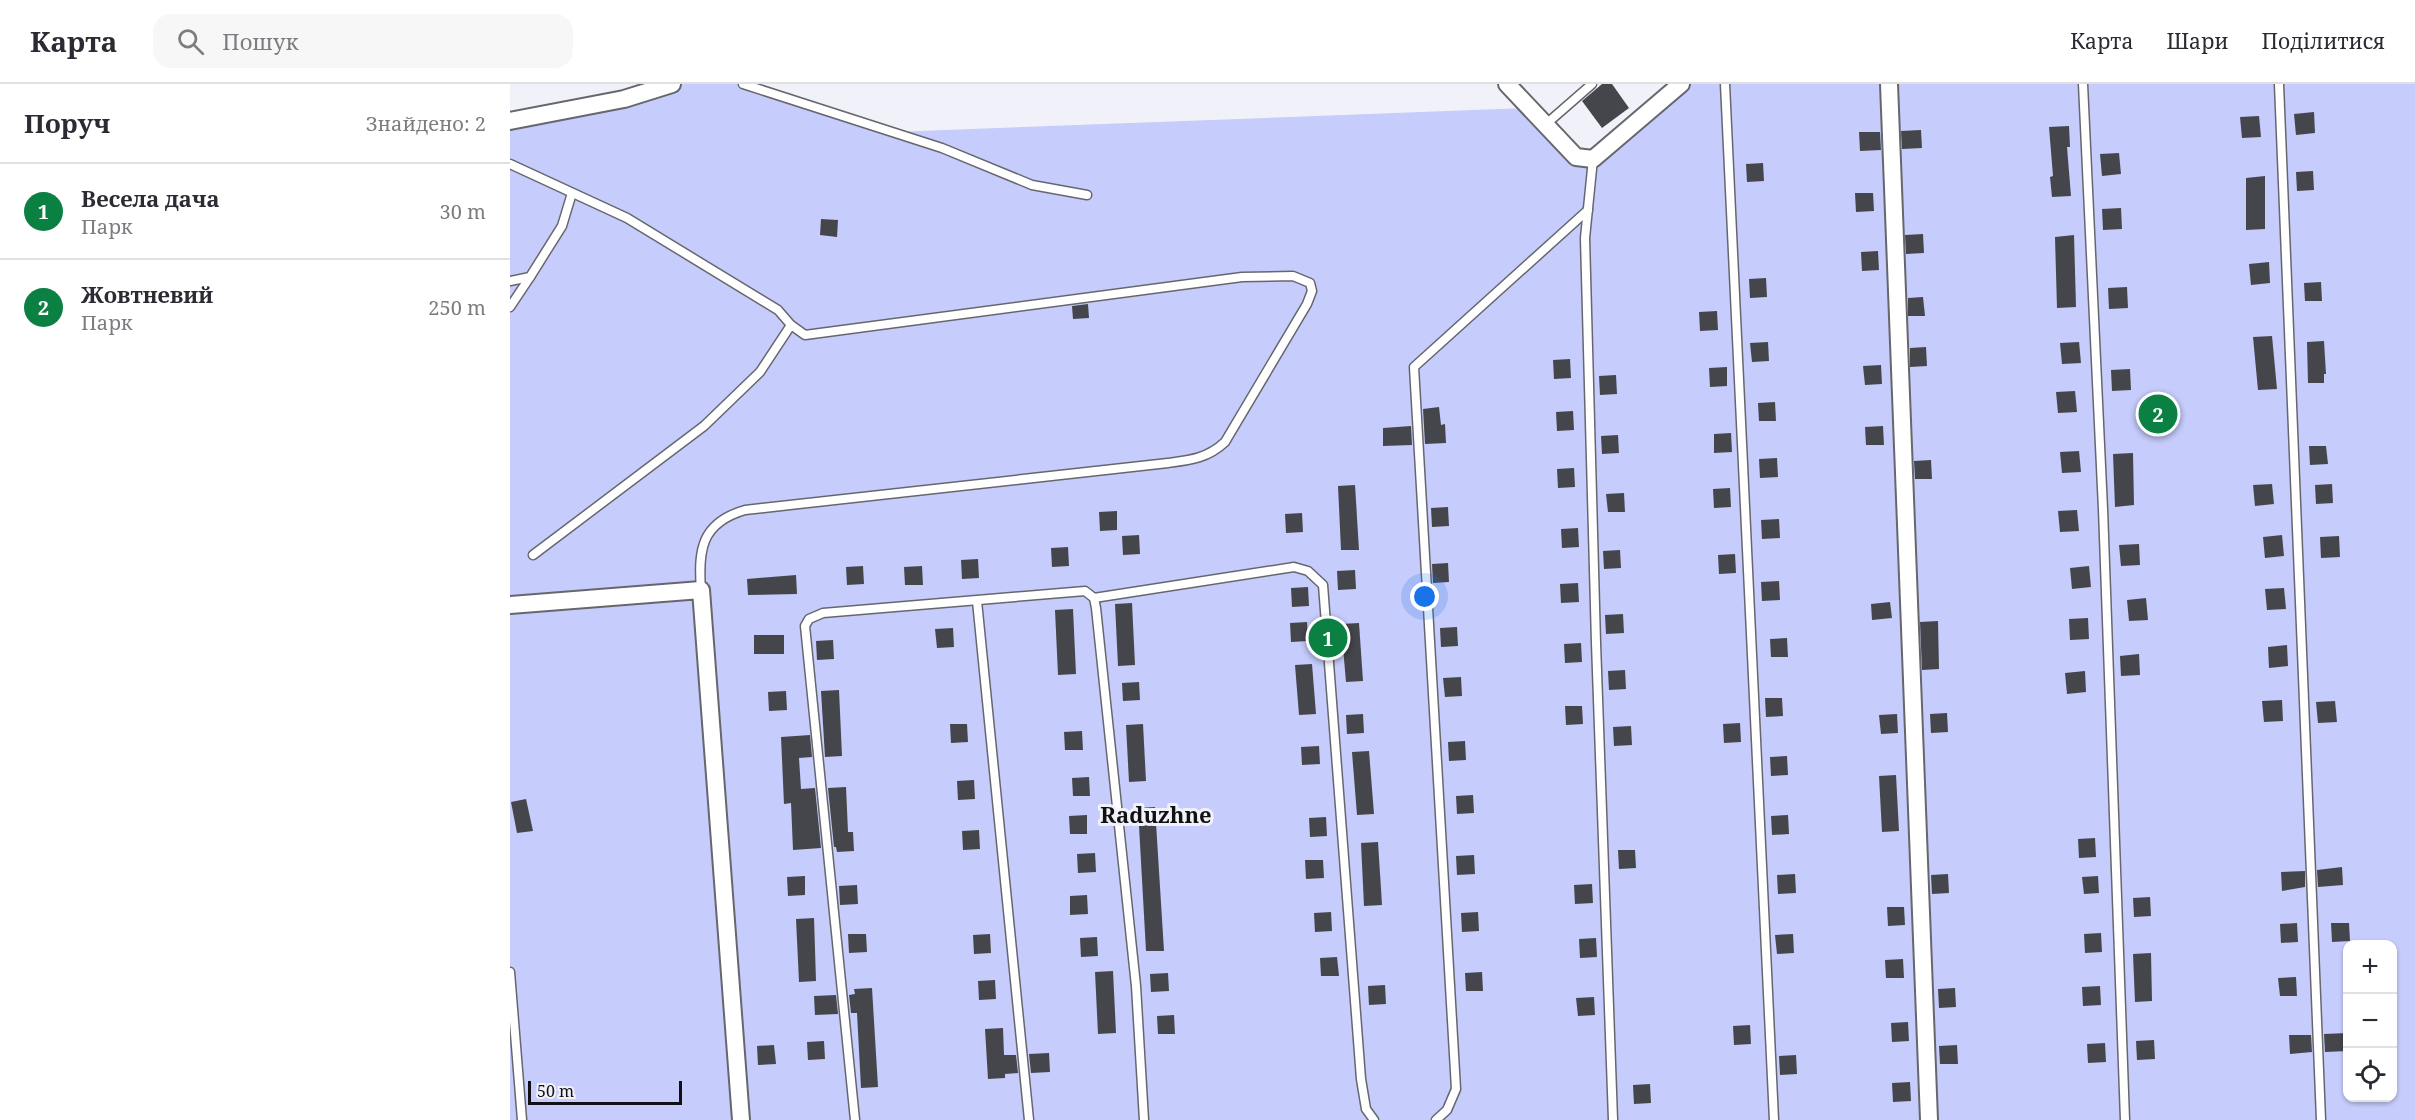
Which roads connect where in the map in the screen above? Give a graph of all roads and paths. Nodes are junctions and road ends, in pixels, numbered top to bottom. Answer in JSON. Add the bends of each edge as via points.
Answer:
{"nodes":[{"id":1,"x":672,"y":84,"type":"edge"},
{"id":2,"x":743,"y":84,"type":"edge"},
{"id":3,"x":1507,"y":84,"type":"edge"},
{"id":4,"x":1592,"y":84,"type":"edge"},
{"id":5,"x":1681,"y":84,"type":"edge"},
{"id":6,"x":1725,"y":84,"type":"edge"},
{"id":7,"x":1889,"y":84,"type":"edge"},
{"id":8,"x":2083,"y":84,"type":"edge"},
{"id":9,"x":2279,"y":84,"type":"edge"},
{"id":10,"x":510,"y":121,"type":"edge"},
{"id":11,"x":1545,"y":126,"type":"junction"},
{"id":12,"x":1593,"y":159,"type":"junction"},
{"id":13,"x":510,"y":164,"type":"edge"},
{"id":14,"x":572,"y":193,"type":"junction"},
{"id":15,"x":1086,"y":195,"type":"dead end"},
{"id":16,"x":1588,"y":210,"type":"junction"},
{"id":17,"x":530,"y":277,"type":"junction"},
{"id":18,"x":510,"y":281,"type":"edge"},
{"id":19,"x":510,"y":307,"type":"edge"},
{"id":20,"x":791,"y":325,"type":"junction"},
{"id":21,"x":533,"y":555,"type":"dead end"},
{"id":22,"x":701,"y":590,"type":"junction"},
{"id":23,"x":1094,"y":598,"type":"junction"},
{"id":24,"x":977,"y":601,"type":"junction"},
{"id":25,"x":510,"y":605,"type":"edge"},
{"id":26,"x":510,"y":972,"type":"edge"},
{"id":27,"x":522,"y":1120,"type":"edge"},
{"id":28,"x":741,"y":1120,"type":"edge"},
{"id":29,"x":855,"y":1120,"type":"edge"},
{"id":30,"x":1029,"y":1120,"type":"edge"},
{"id":31,"x":1144,"y":1120,"type":"edge"},
{"id":32,"x":1374,"y":1120,"type":"edge"},
{"id":33,"x":1436,"y":1120,"type":"edge"},
{"id":34,"x":1613,"y":1120,"type":"edge"},
{"id":35,"x":1774,"y":1120,"type":"edge"},
{"id":36,"x":1929,"y":1120,"type":"edge"},
{"id":37,"x":2125,"y":1120,"type":"edge"},
{"id":38,"x":2321,"y":1120,"type":"edge"}],
"edges":[{"from":1,"to":10,"type":"street","via":[[624,99]]},
{"from":2,"to":15,"type":"lane","via":[[942,148],[1032,185]]},
{"from":3,"to":11,"type":"street"},
{"from":4,"to":11,"type":"lane"},
{"from":5,"to":12,"type":"street"},
{"from":6,"to":35,"type":"lane"},
{"from":7,"to":36,"type":"street"},
{"from":8,"to":37,"type":"lane"},
{"from":9,"to":38,"type":"lane"},
{"from":11,"to":12,"type":"street","via":[[1576,157]]},
{"from":12,"to":16,"type":"lane"},
{"from":13,"to":14,"type":"lane"},
{"from":14,"to":17,"type":"lane","via":[[562,226]]},
{"from":14,"to":20,"type":"lane","via":[[627,218],[757,296]]},
{"from":16,"to":33,"type":"lane","via":[[1414,367],[1456,1089],[1447,1110]]},
{"from":16,"to":34,"type":"lane","via":[[1585,238],[1596,643]]},
{"from":17,"to":18,"type":"lane"},
{"from":17,"to":19,"type":"lane"},
{"from":20,"to":21,"type":"lane","via":[[760,372],[704,426]]},
{"from":20,"to":22,"type":"lane","via":[[805,335],[1242,277],[1293,276],[1310,283],[1312,291],[1236,425],[1213,453],[1168,463],[745,510],[725,516],[704,544],[699,563]]},
{"from":22,"to":25,"type":"street"},
{"from":22,"to":28,"type":"street"},
{"from":23,"to":24,"type":"lane","via":[[1085,591]]},
{"from":23,"to":31,"type":"lane","via":[[1137,986]]},
{"from":23,"to":32,"type":"lane","via":[[1294,567],[1308,571],[1323,585],[1361,1080],[1366,1109]]},
{"from":24,"to":29,"type":"lane","via":[[823,613],[809,619],[805,626]]},
{"from":24,"to":30,"type":"lane"},
{"from":26,"to":27,"type":"lane"}]}
